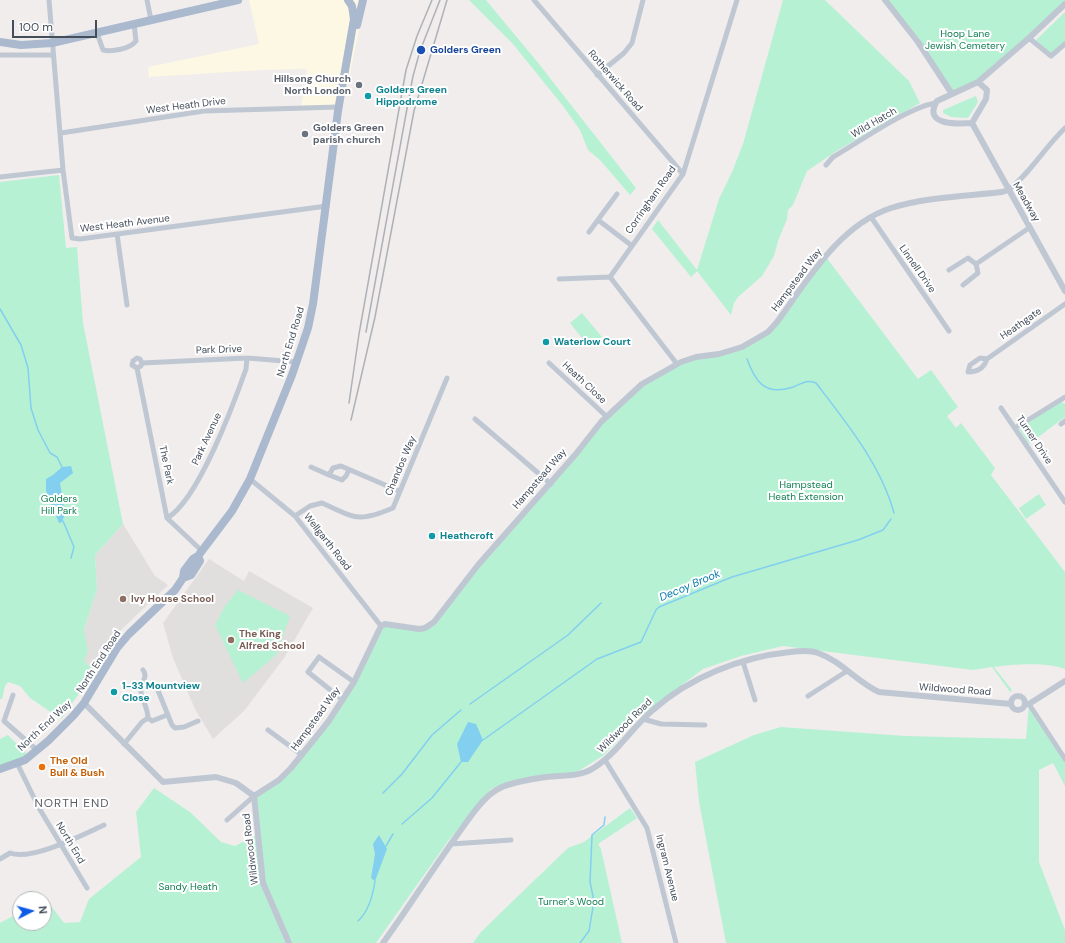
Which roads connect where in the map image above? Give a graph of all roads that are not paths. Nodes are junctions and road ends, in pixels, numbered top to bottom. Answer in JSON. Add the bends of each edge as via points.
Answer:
{"nodes":[{"id":1,"x":49,"y":0,"type":"edge"},
{"id":2,"x":147,"y":0,"type":"edge"},
{"id":3,"x":238,"y":0,"type":"edge"},
{"id":4,"x":348,"y":0,"type":"edge"},
{"id":5,"x":363,"y":0,"type":"edge"},
{"id":6,"x":534,"y":0,"type":"edge"},
{"id":7,"x":643,"y":0,"type":"edge"},
{"id":8,"x":737,"y":0,"type":"edge"},
{"id":9,"x":885,"y":0,"type":"edge"},
{"id":10,"x":1065,"y":4,"type":"edge"},
{"id":11,"x":151,"y":20,"type":"junction"},
{"id":12,"x":134,"y":24,"type":"junction"},
{"id":13,"x":97,"y":33,"type":"junction"},
{"id":14,"x":1029,"y":38,"type":"junction"},
{"id":15,"x":0,"y":42,"type":"edge"},
{"id":16,"x":52,"y":43,"type":"junction"},
{"id":17,"x":1065,"y":44,"type":"edge"},
{"id":18,"x":0,"y":55,"type":"edge"},
{"id":19,"x":53,"y":55,"type":"junction"},
{"id":20,"x":347,"y":65,"type":"junction"},
{"id":21,"x":597,"y":75,"type":"junction"},
{"id":22,"x":978,"y":82,"type":"junction"},
{"id":23,"x":952,"y":94,"type":"junction"},
{"id":24,"x":935,"y":103,"type":"junction"},
{"id":25,"x":338,"y":107,"type":"junction"},
{"id":26,"x":972,"y":123,"type":"junction"},
{"id":27,"x":1065,"y":128,"type":"edge"},
{"id":28,"x":61,"y":133,"type":"junction"},
{"id":29,"x":826,"y":165,"type":"dead end"},
{"id":30,"x":63,"y":170,"type":"junction"},
{"id":31,"x":683,"y":174,"type":"junction"},
{"id":32,"x":0,"y":177,"type":"edge"},
{"id":33,"x":1008,"y":190,"type":"junction"},
{"id":34,"x":617,"y":194,"type":"dead end"},
{"id":35,"x":327,"y":206,"type":"junction"},
{"id":36,"x":870,"y":217,"type":"junction"},
{"id":37,"x":598,"y":220,"type":"junction"},
{"id":38,"x":1030,"y":228,"type":"junction"},
{"id":39,"x":589,"y":232,"type":"dead end"},
{"id":40,"x":117,"y":234,"type":"junction"},
{"id":41,"x":631,"y":245,"type":"junction"},
{"id":42,"x":976,"y":264,"type":"junction"},
{"id":43,"x":949,"y":270,"type":"dead end"},
{"id":44,"x":610,"y":277,"type":"junction"},
{"id":45,"x":559,"y":280,"type":"dead end"},
{"id":46,"x":963,"y":284,"type":"dead end"},
{"id":47,"x":1065,"y":291,"type":"edge"},
{"id":48,"x":1065,"y":304,"type":"edge"},
{"id":49,"x":126,"y":305,"type":"dead end"},
{"id":50,"x":949,"y":331,"type":"dead end"},
{"id":51,"x":247,"y":358,"type":"junction"},
{"id":52,"x":987,"y":359,"type":"dead end"},
{"id":53,"x":133,"y":361,"type":"joint"},
{"id":54,"x":297,"y":362,"type":"junction"},
{"id":55,"x":549,"y":363,"type":"dead end"},
{"id":56,"x":677,"y":364,"type":"junction"},
{"id":57,"x":140,"y":366,"type":"junction"},
{"id":58,"x":447,"y":378,"type":"dead end"},
{"id":59,"x":1065,"y":397,"type":"edge"},
{"id":60,"x":1001,"y":408,"type":"dead end"},
{"id":61,"x":606,"y":416,"type":"junction"},
{"id":62,"x":475,"y":419,"type":"dead end"},
{"id":63,"x":1015,"y":428,"type":"junction"},
{"id":64,"x":311,"y":467,"type":"dead end"},
{"id":65,"x":349,"y":470,"type":"junction"},
{"id":66,"x":329,"y":475,"type":"junction"},
{"id":67,"x":250,"y":479,"type":"junction"},
{"id":68,"x":551,"y":484,"type":"junction"},
{"id":69,"x":400,"y":491,"type":"junction"},
{"id":70,"x":1065,"y":502,"type":"edge"},
{"id":71,"x":295,"y":516,"type":"junction"},
{"id":72,"x":167,"y":518,"type":"junction"},
{"id":73,"x":200,"y":554,"type":"junction"},
{"id":74,"x":381,"y":626,"type":"junction"},
{"id":75,"x":743,"y":662,"type":"junction"},
{"id":76,"x":143,"y":670,"type":"dead end"},
{"id":77,"x":847,"y":671,"type":"junction"},
{"id":78,"x":1065,"y":681,"type":"edge"},
{"id":79,"x":354,"y":682,"type":"junction"},
{"id":80,"x":157,"y":688,"type":"dead end"},
{"id":81,"x":13,"y":694,"type":"dead end"},
{"id":82,"x":808,"y":696,"type":"dead end"},
{"id":83,"x":343,"y":700,"type":"junction"},
{"id":84,"x":755,"y":700,"type":"dead end"},
{"id":85,"x":83,"y":704,"type":"junction"},
{"id":86,"x":1011,"y":704,"type":"junction"},
{"id":87,"x":1027,"y":704,"type":"junction"},
{"id":88,"x":167,"y":715,"type":"junction"},
{"id":89,"x":148,"y":718,"type":"junction"},
{"id":90,"x":643,"y":719,"type":"junction"},
{"id":91,"x":198,"y":721,"type":"dead end"},
{"id":92,"x":705,"y":725,"type":"dead end"},
{"id":93,"x":268,"y":730,"type":"dead end"},
{"id":94,"x":124,"y":744,"type":"junction"},
{"id":95,"x":1062,"y":749,"type":"edge"},
{"id":96,"x":37,"y":750,"type":"junction"},
{"id":97,"x":302,"y":755,"type":"junction"},
{"id":98,"x":1065,"y":759,"type":"edge"},
{"id":99,"x":606,"y":760,"type":"junction"},
{"id":100,"x":17,"y":763,"type":"junction"},
{"id":101,"x":0,"y":769,"type":"edge"},
{"id":102,"x":254,"y":796,"type":"junction"},
{"id":103,"x":227,"y":820,"type":"dead end"},
{"id":104,"x":104,"y":825,"type":"dead end"},
{"id":105,"x":511,"y":840,"type":"dead end"},
{"id":106,"x":451,"y":844,"type":"junction"},
{"id":107,"x":61,"y":845,"type":"junction"},
{"id":108,"x":0,"y":859,"type":"edge"},
{"id":109,"x":87,"y":888,"type":"dead end"},
{"id":110,"x":289,"y":943,"type":"edge"},
{"id":111,"x":383,"y":943,"type":"edge"},
{"id":112,"x":676,"y":943,"type":"edge"}],
"edges":[{"from":1,"to":16,"type":"street","name":"West Heath Avenue"},
{"from":2,"to":11,"type":"street"},
{"from":3,"to":11,"type":"main road"},
{"from":4,"to":20,"type":"main road","name":"North End Road","via":[[354,18]]},
{"from":5,"to":20,"type":"main road","name":"North End Road"},
{"from":6,"to":21,"type":"street","name":"Rotherwick Road"},
{"from":7,"to":21,"type":"street","via":[[632,43]]},
{"from":8,"to":31,"type":"street","name":"Corringham Road"},
{"from":9,"to":23,"type":"street","via":[[918,42]]},
{"from":10,"to":14,"type":"street"},
{"from":11,"to":12,"type":"main road"},
{"from":12,"to":13,"type":"main road"},
{"from":12,"to":13,"type":"street","via":[[136,41],[132,46],[103,50]]},
{"from":13,"to":16,"type":"main road"},
{"from":14,"to":17,"type":"street","via":[[1051,56]]},
{"from":14,"to":22,"type":"street"},
{"from":15,"to":16,"type":"main road","via":[[21,45]]},
{"from":16,"to":19,"type":"street","name":"West Heath Avenue"},
{"from":18,"to":19,"type":"street"},
{"from":19,"to":28,"type":"street","name":"West Heath Avenue"},
{"from":20,"to":25,"type":"main road","name":"North End Road"},
{"from":21,"to":31,"type":"street","name":"Rotherwick Road"},
{"from":22,"to":23,"type":"street"},
{"from":22,"to":26,"type":"street","via":[[987,90],[986,99]]},
{"from":23,"to":24,"type":"street"},
{"from":24,"to":26,"type":"street","via":[[934,113],[943,123]]},
{"from":24,"to":29,"type":"street","name":"Wild Hatch","via":[[907,114],[833,157]]},
{"from":25,"to":28,"type":"street","name":"West Heath Drive","via":[[204,111]]},
{"from":25,"to":35,"type":"main road","name":"North End Road"},
{"from":26,"to":33,"type":"street","name":"Meadway"},
{"from":27,"to":33,"type":"street"},
{"from":28,"to":30,"type":"street","name":"West Heath Avenue"},
{"from":30,"to":32,"type":"street"},
{"from":30,"to":40,"type":"street","name":"West Heath Avenue","via":[[72,238]]},
{"from":31,"to":41,"type":"street","name":"Corringham Road"},
{"from":33,"to":36,"type":"street","name":"Hampstead Way","via":[[916,202],[891,208]]},
{"from":33,"to":38,"type":"street","name":"Meadway"},
{"from":34,"to":37,"type":"street"},
{"from":35,"to":40,"type":"street","name":"West Heath Avenue"},
{"from":35,"to":54,"type":"main road","name":"North End Road","via":[[313,304]]},
{"from":36,"to":50,"type":"street","name":"Linnell Drive"},
{"from":36,"to":56,"type":"street","name":"Hampstead Way","via":[[847,234],[826,257],[768,332],[737,349],[696,357]]},
{"from":37,"to":39,"type":"street"},
{"from":37,"to":41,"type":"street"},
{"from":38,"to":42,"type":"street"},
{"from":38,"to":47,"type":"street","name":"Meadway"},
{"from":40,"to":49,"type":"street"},
{"from":41,"to":44,"type":"street","name":"Corringham Road"},
{"from":42,"to":43,"type":"street","via":[[968,258]]},
{"from":42,"to":46,"type":"street","via":[[978,273]]},
{"from":44,"to":45,"type":"street"},
{"from":44,"to":56,"type":"street"},
{"from":48,"to":52,"type":"street","name":"Heathgate"},
{"from":51,"to":54,"type":"street","name":"Park Drive"},
{"from":51,"to":57,"type":"street","name":"Park Drive"},
{"from":51,"to":72,"type":"street","name":"Park Avenue","via":[[246,369],[213,450],[193,488],[175,514]]},
{"from":53,"to":57,"type":"street","name":"The Park","via":[[132,365]]},
{"from":53,"to":57,"type":"street","name":"Park Drive","via":[[138,359]]},
{"from":54,"to":67,"type":"main road","name":"North End Road"},
{"from":55,"to":61,"type":"street","name":"Heath Close"},
{"from":56,"to":61,"type":"street","name":"Hampstead Way","via":[[642,384]]},
{"from":57,"to":72,"type":"street","name":"The Park"},
{"from":58,"to":69,"type":"street","name":"Chandos Way"},
{"from":59,"to":63,"type":"street"},
{"from":60,"to":63,"type":"street","name":"Turner Drive"},
{"from":61,"to":68,"type":"street","name":"Hampstead Way"},
{"from":62,"to":68,"type":"street"},
{"from":63,"to":70,"type":"street","name":"Turner Drive"},
{"from":64,"to":66,"type":"street"},
{"from":65,"to":66,"type":"street","via":[[336,466]]},
{"from":65,"to":66,"type":"street","via":[[342,480]]},
{"from":65,"to":69,"type":"street"},
{"from":67,"to":71,"type":"street","name":"Wellgarth Road"},
{"from":67,"to":73,"type":"main road","name":"North End Road","via":[[232,511]]},
{"from":68,"to":74,"type":"street","name":"Hampstead Way","via":[[478,565],[434,622],[419,629],[385,624]]},
{"from":69,"to":71,"type":"street","name":"Chandos Way","via":[[393,508],[364,518],[355,517],[322,503],[310,506]]},
{"from":71,"to":74,"type":"street","name":"Wellgarth Road"},
{"from":72,"to":73,"type":"street"},
{"from":73,"to":85,"type":"main road","name":"North End Road","via":[[184,571],[184,578],[173,593],[117,648]]},
{"from":74,"to":79,"type":"street","name":"Hampstead Way"},
{"from":75,"to":77,"type":"street","name":"Wildwood Road","via":[[772,654],[817,652],[834,660]]},
{"from":75,"to":84,"type":"street"},
{"from":75,"to":90,"type":"street","name":"Wildwood Road","via":[[698,679]]},
{"from":76,"to":89,"type":"street","via":[[145,676],[140,689]]},
{"from":77,"to":82,"type":"street"},
{"from":77,"to":86,"type":"street","name":"Wildwood Road","via":[[878,692]]},
{"from":78,"to":87,"type":"street"},
{"from":79,"to":83,"type":"street","name":"Hampstead Way"},
{"from":79,"to":83,"type":"street","via":[[319,657],[308,672]]},
{"from":80,"to":88,"type":"street"},
{"from":81,"to":96,"type":"street","via":[[4,721]]},
{"from":83,"to":97,"type":"street","name":"Hampstead Way"},
{"from":85,"to":94,"type":"street"},
{"from":85,"to":96,"type":"main road","name":"North End Way"},
{"from":86,"to":87,"type":"street","via":[[1016,710]]},
{"from":86,"to":87,"type":"street","via":[[1013,697],[1018,695]]},
{"from":87,"to":95,"type":"street"},
{"from":88,"to":89,"type":"street","via":[[152,721]]},
{"from":88,"to":91,"type":"street","via":[[175,728]]},
{"from":89,"to":94,"type":"street"},
{"from":90,"to":92,"type":"street","via":[[661,724]]},
{"from":90,"to":99,"type":"street","name":"Wildwood Road"},
{"from":93,"to":97,"type":"street"},
{"from":94,"to":102,"type":"street","via":[[164,782],[216,777],[236,783]]},
{"from":95,"to":98,"type":"street"},
{"from":96,"to":100,"type":"main road","name":"North End Way"},
{"from":97,"to":102,"type":"street","name":"Hampstead Way","via":[[279,780]]},
{"from":99,"to":106,"type":"street","name":"Wildwood Road","via":[[579,774],[544,777],[500,788],[490,794]]},
{"from":99,"to":112,"type":"street","name":"Ingram Avenue","via":[[647,828]]},
{"from":100,"to":101,"type":"main road","name":"North End Way"},
{"from":100,"to":107,"type":"street","name":"North End"},
{"from":102,"to":103,"type":"street"},
{"from":102,"to":110,"type":"street","name":"Wildwood Road","via":[[263,882]]},
{"from":104,"to":107,"type":"street"},
{"from":105,"to":106,"type":"street"},
{"from":106,"to":111,"type":"street","name":"Wildwood Road"},
{"from":107,"to":108,"type":"street","via":[[17,856],[10,853]]},
{"from":107,"to":109,"type":"street","name":"North End"}]}
